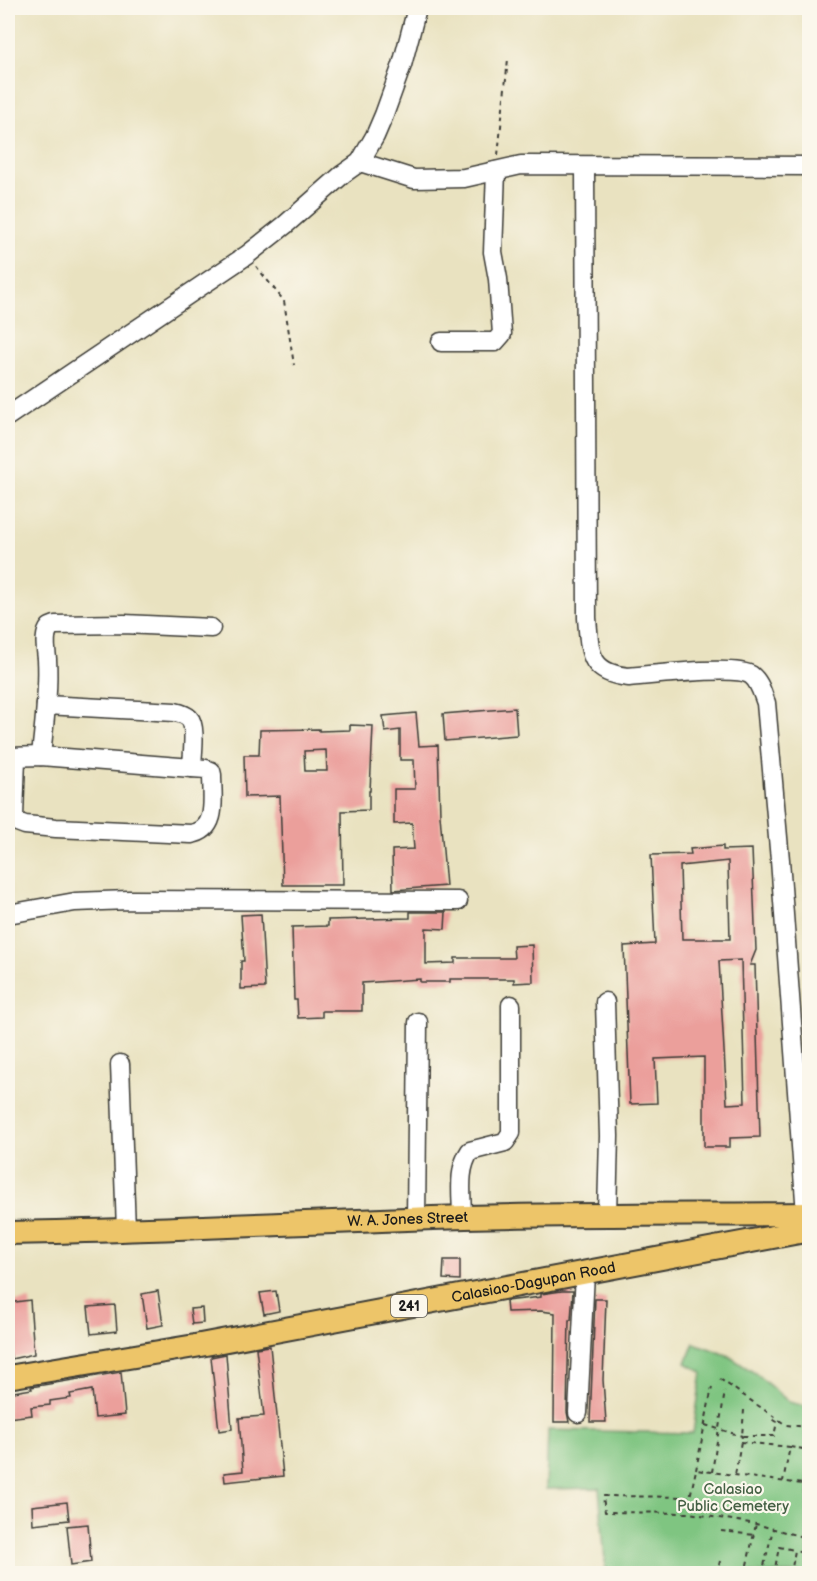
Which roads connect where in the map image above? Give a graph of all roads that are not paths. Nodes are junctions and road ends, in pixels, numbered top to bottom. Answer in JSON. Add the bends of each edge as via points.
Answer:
{"nodes":[{"id":1,"x":417,"y":8,"type":"edge"},
{"id":2,"x":360,"y":162,"type":"junction"},
{"id":3,"x":585,"y":166,"type":"junction"},
{"id":4,"x":810,"y":166,"type":"edge"},
{"id":5,"x":496,"y":171,"type":"junction"},
{"id":6,"x":441,"y":342,"type":"dead end"},
{"id":7,"x":8,"y":416,"type":"edge"},
{"id":8,"x":211,"y":628,"type":"dead end"},
{"id":9,"x":46,"y":705,"type":"junction"},
{"id":10,"x":41,"y":756,"type":"junction"},
{"id":11,"x":12,"y":757,"type":"edge"},
{"id":12,"x":192,"y":768,"type":"junction"},
{"id":13,"x":458,"y":901,"type":"dead end"},
{"id":14,"x":8,"y":914,"type":"edge"},
{"id":15,"x":605,"y":1002,"type":"dead end"},
{"id":16,"x":511,"y":1005,"type":"dead end"},
{"id":17,"x":418,"y":1022,"type":"dead end"},
{"id":18,"x":120,"y":1064,"type":"dead end"},
{"id":19,"x":607,"y":1214,"type":"junction"},
{"id":20,"x":462,"y":1217,"type":"junction"},
{"id":21,"x":808,"y":1219,"type":"edge"},
{"id":22,"x":416,"y":1220,"type":"junction"},
{"id":23,"x":126,"y":1230,"type":"junction"},
{"id":24,"x":8,"y":1233,"type":"edge"},
{"id":25,"x":585,"y":1273,"type":"junction"},
{"id":26,"x":8,"y":1377,"type":"edge"},
{"id":27,"x":578,"y":1413,"type":"dead end"}],
"edges":[{"from":1,"to":2,"type":"street","via":[[384,115]]},
{"from":2,"to":5,"type":"street","via":[[414,179],[464,178]]},
{"from":2,"to":7,"type":"street","via":[[247,255]]},
{"from":3,"to":4,"type":"street"},
{"from":3,"to":5,"type":"street","via":[[521,165]]},
{"from":3,"to":21,"type":"street","via":[[590,651],[600,669],[616,675],[730,670],[748,673],[758,681],[766,703]]},
{"from":5,"to":6,"type":"street","via":[[494,252],[502,334],[495,342]]},
{"from":8,"to":9,"type":"street","via":[[124,624],[50,627],[46,636]]},
{"from":9,"to":10,"type":"street"},
{"from":9,"to":12,"type":"street","via":[[184,714],[194,729]]},
{"from":10,"to":11,"type":"street"},
{"from":10,"to":12,"type":"street"},
{"from":11,"to":12,"type":"street","via":[[17,822],[56,828],[201,832],[211,820],[212,776],[211,771]]},
{"from":13,"to":14,"type":"street","via":[[129,900],[75,902]]},
{"from":15,"to":19,"type":"street"},
{"from":16,"to":20,"type":"street","via":[[511,1133],[505,1142],[470,1151],[466,1157],[462,1169]]},
{"from":17,"to":22,"type":"street"},
{"from":18,"to":23,"type":"street"},
{"from":19,"to":20,"type":"main road","name":"W. A. Jones Street"},
{"from":19,"to":21,"type":"main road","name":"W. A. Jones Street"},
{"from":20,"to":22,"type":"main road","name":"W. A. Jones Street"},
{"from":21,"to":25,"type":"main road","name":"Calasiao-Dagupan Road","number":"241"},
{"from":22,"to":23,"type":"main road","name":"W. A. Jones Street"},
{"from":23,"to":24,"type":"main road","name":"W. A. Jones Street"},
{"from":25,"to":26,"type":"main road","name":"Calasiao-Dagupan Road","number":"241"},
{"from":25,"to":27,"type":"street"}]}
